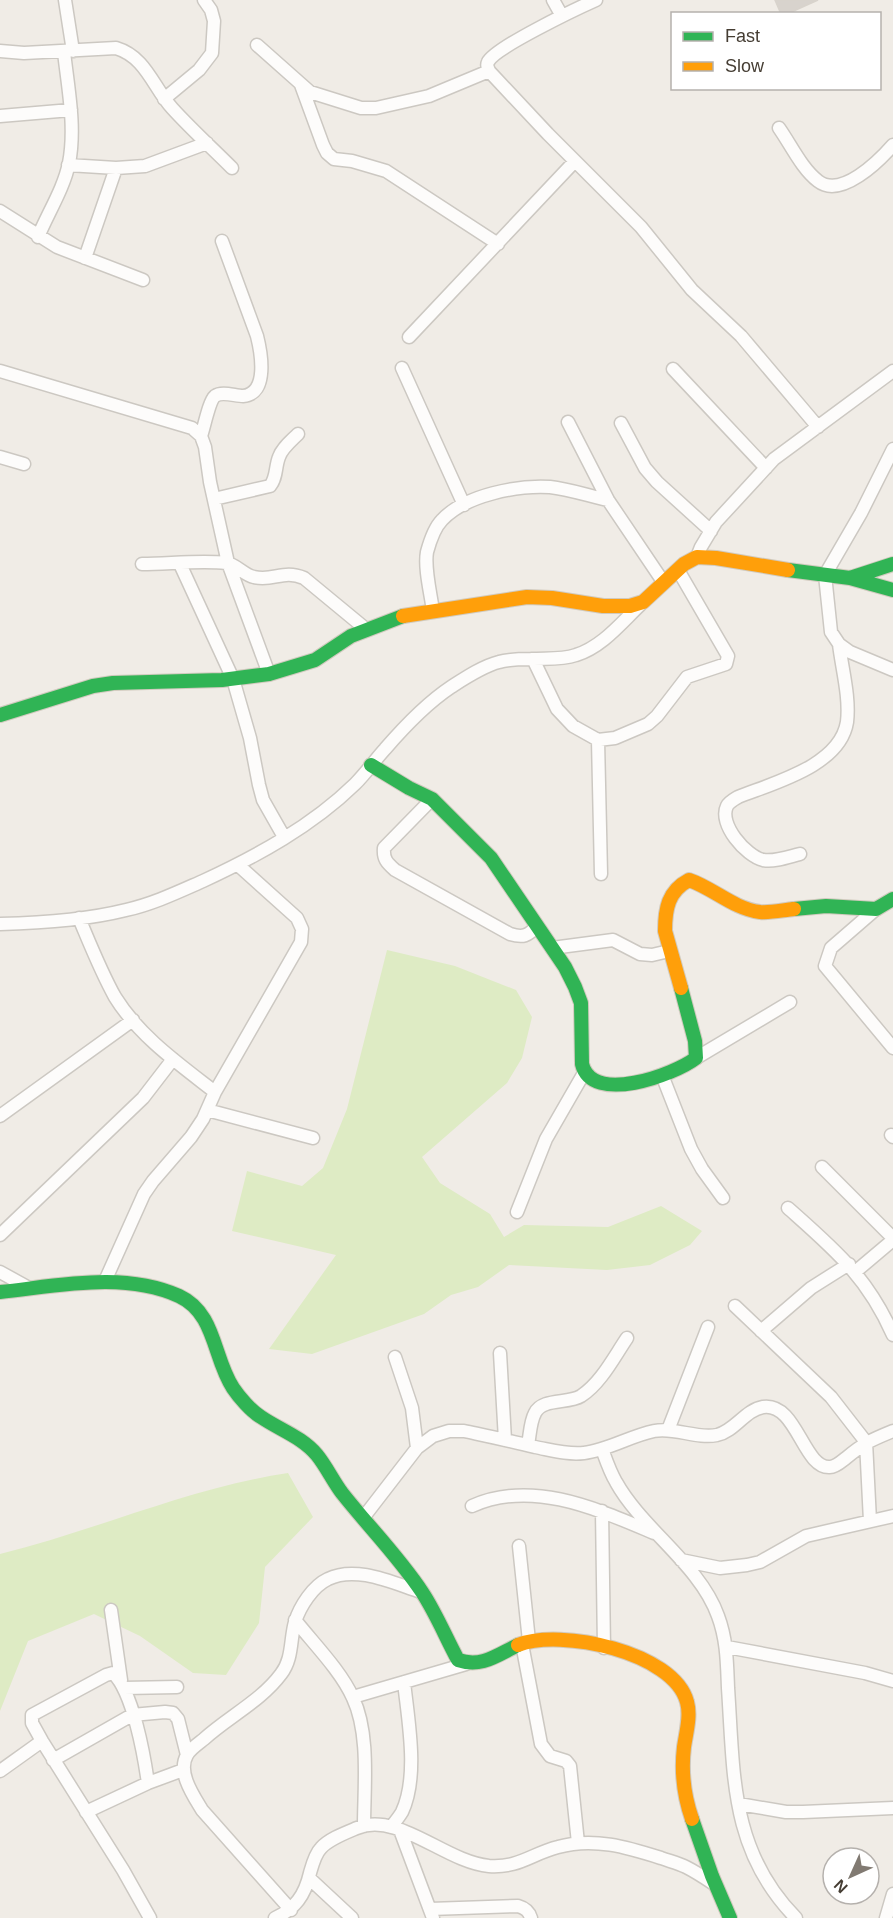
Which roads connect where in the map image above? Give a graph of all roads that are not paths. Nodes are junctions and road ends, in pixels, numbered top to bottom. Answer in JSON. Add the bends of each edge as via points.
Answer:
{"nodes":[{"id":1,"x":65,"y":0,"type":"edge"},
{"id":2,"x":204,"y":0,"type":"edge"},
{"id":3,"x":553,"y":0,"type":"edge"},
{"id":4,"x":596,"y":0,"type":"edge"},
{"id":5,"x":562,"y":16,"type":"junction"},
{"id":6,"x":257,"y":45,"type":"dead end"},
{"id":7,"x":0,"y":51,"type":"edge"},
{"id":8,"x":68,"y":51,"type":"junction"},
{"id":9,"x":489,"y":71,"type":"junction"},
{"id":10,"x":301,"y":85,"type":"junction"},
{"id":11,"x":164,"y":99,"type":"junction"},
{"id":12,"x":71,"y":110,"type":"junction"},
{"id":13,"x":0,"y":116,"type":"edge"},
{"id":14,"x":779,"y":128,"type":"dead end"},
{"id":15,"x":207,"y":143,"type":"junction"},
{"id":16,"x":893,"y":145,"type":"edge"},
{"id":17,"x":575,"y":161,"type":"junction"},
{"id":18,"x":68,"y":165,"type":"junction"},
{"id":19,"x":116,"y":168,"type":"junction"},
{"id":20,"x":232,"y":168,"type":"dead end"},
{"id":21,"x":0,"y":211,"type":"edge"},
{"id":22,"x":38,"y":237,"type":"junction"},
{"id":23,"x":222,"y":241,"type":"dead end"},
{"id":24,"x":498,"y":244,"type":"junction"},
{"id":25,"x":85,"y":258,"type":"junction"},
{"id":26,"x":143,"y":280,"type":"dead end"},
{"id":27,"x":409,"y":337,"type":"dead end"},
{"id":28,"x":402,"y":368,"type":"dead end"},
{"id":29,"x":673,"y":369,"type":"dead end"},
{"id":30,"x":0,"y":371,"type":"edge"},
{"id":31,"x":893,"y":371,"type":"edge"},
{"id":32,"x":568,"y":422,"type":"dead end"},
{"id":33,"x":621,"y":423,"type":"dead end"},
{"id":34,"x":818,"y":427,"type":"junction"},
{"id":35,"x":298,"y":434,"type":"dead end"},
{"id":36,"x":201,"y":436,"type":"junction"},
{"id":37,"x":893,"y":449,"type":"edge"},
{"id":38,"x":0,"y":456,"type":"edge"},
{"id":39,"x":24,"y":464,"type":"dead end"},
{"id":40,"x":766,"y":468,"type":"junction"},
{"id":41,"x":214,"y":499,"type":"junction"},
{"id":42,"x":608,"y":500,"type":"junction"},
{"id":43,"x":464,"y":505,"type":"junction"},
{"id":44,"x":711,"y":531,"type":"junction"},
{"id":45,"x":697,"y":557,"type":"junction"},
{"id":46,"x":228,"y":562,"type":"junction"},
{"id":47,"x":142,"y":564,"type":"dead end"},
{"id":48,"x":180,"y":564,"type":"junction"},
{"id":49,"x":893,"y":564,"type":"edge"},
{"id":50,"x":678,"y":570,"type":"junction"},
{"id":51,"x":825,"y":575,"type":"junction"},
{"id":52,"x":850,"y":578,"type":"junction"},
{"id":53,"x":664,"y":582,"type":"junction"},
{"id":54,"x":893,"y":590,"type":"edge"},
{"id":55,"x":643,"y":602,"type":"junction"},
{"id":56,"x":433,"y":611,"type":"junction"},
{"id":57,"x":367,"y":630,"type":"junction"},
{"id":58,"x":839,"y":644,"type":"junction"},
{"id":59,"x":533,"y":659,"type":"junction"},
{"id":60,"x":893,"y":670,"type":"edge"},
{"id":61,"x":269,"y":674,"type":"junction"},
{"id":62,"x":233,"y":679,"type":"junction"},
{"id":63,"x":0,"y":715,"type":"edge"},
{"id":64,"x":598,"y":740,"type":"junction"},
{"id":65,"x":371,"y":765,"type":"junction"},
{"id":66,"x":432,"y":799,"type":"junction"},
{"id":67,"x":284,"y":837,"type":"junction"},
{"id":68,"x":800,"y":854,"type":"dead end"},
{"id":69,"x":238,"y":865,"type":"junction"},
{"id":70,"x":601,"y":874,"type":"dead end"},
{"id":71,"x":893,"y":899,"type":"edge"},
{"id":72,"x":876,"y":909,"type":"junction"},
{"id":73,"x":79,"y":918,"type":"junction"},
{"id":74,"x":0,"y":924,"type":"edge"},
{"id":75,"x":537,"y":926,"type":"junction"},
{"id":76,"x":552,"y":948,"type":"junction"},
{"id":77,"x":669,"y":951,"type":"junction"},
{"id":78,"x":790,"y":1002,"type":"dead end"},
{"id":79,"x":133,"y":1020,"type":"junction"},
{"id":80,"x":893,"y":1048,"type":"edge"},
{"id":81,"x":696,"y":1058,"type":"junction"},
{"id":82,"x":173,"y":1059,"type":"junction"},
{"id":83,"x":584,"y":1073,"type":"junction"},
{"id":84,"x":662,"y":1075,"type":"junction"},
{"id":85,"x":214,"y":1092,"type":"junction"},
{"id":86,"x":207,"y":1110,"type":"junction"},
{"id":87,"x":0,"y":1116,"type":"edge"},
{"id":88,"x":313,"y":1138,"type":"dead end"},
{"id":89,"x":822,"y":1167,"type":"dead end"},
{"id":90,"x":723,"y":1198,"type":"dead end"},
{"id":91,"x":788,"y":1208,"type":"dead end"},
{"id":92,"x":518,"y":1212,"type":"dead end"},
{"id":93,"x":0,"y":1234,"type":"edge"},
{"id":94,"x":893,"y":1239,"type":"edge"},
{"id":95,"x":852,"y":1268,"type":"junction"},
{"id":96,"x":0,"y":1272,"type":"edge"},
{"id":97,"x":105,"y":1281,"type":"junction"},
{"id":98,"x":29,"y":1288,"type":"junction"},
{"id":99,"x":0,"y":1292,"type":"edge"},
{"id":100,"x":735,"y":1306,"type":"dead end"},
{"id":101,"x":708,"y":1327,"type":"dead end"},
{"id":102,"x":761,"y":1331,"type":"junction"},
{"id":103,"x":893,"y":1335,"type":"edge"},
{"id":104,"x":627,"y":1338,"type":"dead end"},
{"id":105,"x":500,"y":1353,"type":"dead end"},
{"id":106,"x":394,"y":1357,"type":"dead end"},
{"id":107,"x":668,"y":1430,"type":"junction"},
{"id":108,"x":893,"y":1431,"type":"edge"},
{"id":109,"x":505,"y":1440,"type":"junction"},
{"id":110,"x":866,"y":1442,"type":"junction"},
{"id":111,"x":416,"y":1443,"type":"junction"},
{"id":112,"x":528,"y":1445,"type":"junction"},
{"id":113,"x":602,"y":1449,"type":"junction"},
{"id":114,"x":472,"y":1506,"type":"dead end"},
{"id":115,"x":602,"y":1511,"type":"junction"},
{"id":116,"x":359,"y":1513,"type":"junction"},
{"id":117,"x":893,"y":1516,"type":"edge"},
{"id":118,"x":870,"y":1521,"type":"junction"},
{"id":119,"x":658,"y":1534,"type":"junction"},
{"id":120,"x":519,"y":1546,"type":"dead end"},
{"id":121,"x":681,"y":1560,"type":"junction"},
{"id":122,"x":422,"y":1592,"type":"junction"},
{"id":123,"x":111,"y":1610,"type":"dead end"},
{"id":124,"x":295,"y":1620,"type":"junction"},
{"id":125,"x":525,"y":1642,"type":"junction"},
{"id":126,"x":727,"y":1647,"type":"junction"},
{"id":127,"x":604,"y":1648,"type":"junction"},
{"id":128,"x":466,"y":1664,"type":"junction"},
{"id":129,"x":893,"y":1681,"type":"edge"},
{"id":130,"x":404,"y":1682,"type":"junction"},
{"id":131,"x":122,"y":1684,"type":"junction"},
{"id":132,"x":177,"y":1687,"type":"dead end"},
{"id":133,"x":353,"y":1697,"type":"junction"},
{"id":134,"x":132,"y":1715,"type":"junction"},
{"id":135,"x":42,"y":1741,"type":"junction"},
{"id":136,"x":187,"y":1755,"type":"junction"},
{"id":137,"x":53,"y":1760,"type":"junction"},
{"id":138,"x":183,"y":1770,"type":"junction"},
{"id":139,"x":0,"y":1771,"type":"edge"},
{"id":140,"x":148,"y":1783,"type":"junction"},
{"id":141,"x":739,"y":1804,"type":"junction"},
{"id":142,"x":893,"y":1808,"type":"edge"},
{"id":143,"x":86,"y":1812,"type":"junction"},
{"id":144,"x":364,"y":1826,"type":"junction"},
{"id":145,"x":395,"y":1829,"type":"junction"},
{"id":146,"x":578,"y":1843,"type":"junction"},
{"id":147,"x":309,"y":1878,"type":"junction"},
{"id":148,"x":714,"y":1884,"type":"junction"},
{"id":149,"x":893,"y":1894,"type":"edge"},
{"id":150,"x":291,"y":1910,"type":"junction"},
{"id":151,"x":431,"y":1914,"type":"edge"},
{"id":152,"x":150,"y":1918,"type":"edge"},
{"id":153,"x":275,"y":1918,"type":"edge"},
{"id":154,"x":352,"y":1918,"type":"edge"},
{"id":155,"x":531,"y":1918,"type":"edge"},
{"id":156,"x":730,"y":1918,"type":"edge"},
{"id":157,"x":796,"y":1918,"type":"edge"},
{"id":158,"x":886,"y":1918,"type":"edge"}],
"edges":[{"from":1,"to":8,"type":"street"},
{"from":2,"to":11,"type":"street","via":[[214,21],[212,53],[199,70]]},
{"from":3,"to":5,"type":"street"},
{"from":4,"to":5,"type":"street"},
{"from":5,"to":9,"type":"street","via":[[500,51],[489,60]]},
{"from":6,"to":10,"type":"street"},
{"from":7,"to":8,"type":"street"},
{"from":8,"to":11,"type":"street","via":[[128,51],[146,69]]},
{"from":8,"to":12,"type":"street"},
{"from":9,"to":10,"type":"street","via":[[429,96],[376,108],[348,105]]},
{"from":9,"to":17,"type":"street"},
{"from":10,"to":24,"type":"street","via":[[323,145],[334,159],[386,171]]},
{"from":11,"to":15,"type":"street"},
{"from":12,"to":13,"type":"street"},
{"from":12,"to":18,"type":"street"},
{"from":14,"to":16,"type":"street","via":[[811,175],[830,186],[865,172]]},
{"from":15,"to":19,"type":"street","via":[[145,166]]},
{"from":15,"to":20,"type":"street"},
{"from":17,"to":24,"type":"street"},
{"from":17,"to":34,"type":"street","via":[[641,228],[701,301],[741,336]]},
{"from":18,"to":19,"type":"street"},
{"from":18,"to":22,"type":"street"},
{"from":19,"to":25,"type":"street"},
{"from":21,"to":22,"type":"street"},
{"from":22,"to":25,"type":"street"},
{"from":23,"to":36,"type":"street","via":[[257,336],[260,382],[251,394],[215,396]]},
{"from":24,"to":27,"type":"street"},
{"from":25,"to":26,"type":"street"},
{"from":28,"to":43,"type":"street"},
{"from":29,"to":40,"type":"street"},
{"from":30,"to":36,"type":"street","via":[[192,428]]},
{"from":31,"to":34,"type":"street"},
{"from":32,"to":42,"type":"street"},
{"from":33,"to":44,"type":"street","via":[[645,468]]},
{"from":34,"to":40,"type":"street"},
{"from":35,"to":41,"type":"street","via":[[283,449],[270,486]]},
{"from":36,"to":41,"type":"street"},
{"from":37,"to":51,"type":"street"},
{"from":38,"to":39,"type":"street"},
{"from":40,"to":44,"type":"street"},
{"from":41,"to":46,"type":"street"},
{"from":42,"to":43,"type":"street","via":[[551,487],[492,494]]},
{"from":42,"to":53,"type":"street"},
{"from":43,"to":56,"type":"street","via":[[442,520],[426,555]]},
{"from":44,"to":45,"type":"street"},
{"from":45,"to":50,"type":"street"},
{"from":45,"to":51,"type":"street"},
{"from":46,"to":48,"type":"street"},
{"from":46,"to":57,"type":"street","via":[[255,578],[287,573],[304,578]]},
{"from":46,"to":61,"type":"street"},
{"from":47,"to":48,"type":"street"},
{"from":48,"to":62,"type":"street"},
{"from":49,"to":52,"type":"street"},
{"from":50,"to":53,"type":"street"},
{"from":50,"to":64,"type":"street","via":[[720,640],[728,656],[726,664],[687,677],[648,724],[615,738]]},
{"from":51,"to":52,"type":"street"},
{"from":51,"to":58,"type":"street","via":[[831,632]]},
{"from":52,"to":54,"type":"street"},
{"from":53,"to":55,"type":"street"},
{"from":55,"to":56,"type":"street","via":[[603,606],[527,597]]},
{"from":55,"to":59,"type":"street","via":[[592,648],[561,659]]},
{"from":56,"to":57,"type":"street","via":[[404,616]]},
{"from":57,"to":61,"type":"street","via":[[315,660]]},
{"from":58,"to":60,"type":"street"},
{"from":58,"to":68,"type":"street","via":[[847,708],[844,734],[836,747],[809,768],[738,797],[726,809],[733,836],[753,856],[778,860]]},
{"from":59,"to":64,"type":"street","via":[[557,709],[573,726]]},
{"from":59,"to":65,"type":"street","via":[[499,662],[450,688],[420,712]]},
{"from":61,"to":62,"type":"street"},
{"from":62,"to":63,"type":"street","via":[[93,686]]},
{"from":62,"to":67,"type":"street","via":[[263,800]]},
{"from":64,"to":70,"type":"street"},
{"from":65,"to":66,"type":"street"},
{"from":65,"to":67,"type":"street","via":[[357,783],[325,810]]},
{"from":66,"to":75,"type":"street","via":[[491,858]]},
{"from":66,"to":75,"type":"street","via":[[384,848],[383,856],[388,863],[510,934],[528,936]]},
{"from":67,"to":69,"type":"street"},
{"from":69,"to":73,"type":"street","via":[[158,900]]},
{"from":69,"to":85,"type":"street","via":[[297,918],[302,929],[301,942]]},
{"from":71,"to":72,"type":"street"},
{"from":72,"to":77,"type":"street","via":[[826,906],[761,912],[744,908],[689,879],[668,898],[664,914]]},
{"from":72,"to":80,"type":"street","via":[[831,948],[825,966]]},
{"from":73,"to":74,"type":"street"},
{"from":73,"to":79,"type":"street","via":[[116,998]]},
{"from":75,"to":76,"type":"street"},
{"from":76,"to":77,"type":"street","via":[[613,940],[640,954]]},
{"from":76,"to":83,"type":"street","via":[[566,967],[581,1003]]},
{"from":77,"to":81,"type":"street","via":[[695,1041]]},
{"from":78,"to":81,"type":"street"},
{"from":79,"to":82,"type":"street"},
{"from":79,"to":87,"type":"street"},
{"from":81,"to":84,"type":"street","via":[[682,1069]]},
{"from":82,"to":85,"type":"street"},
{"from":82,"to":93,"type":"street","via":[[143,1098]]},
{"from":83,"to":84,"type":"street","via":[[605,1084]]},
{"from":83,"to":92,"type":"street","via":[[546,1139]]},
{"from":84,"to":90,"type":"street","via":[[691,1149]]},
{"from":85,"to":86,"type":"street"},
{"from":86,"to":88,"type":"street"},
{"from":86,"to":97,"type":"street","via":[[144,1194]]},
{"from":89,"to":94,"type":"street"},
{"from":91,"to":95,"type":"street"},
{"from":94,"to":95,"type":"street"},
{"from":95,"to":102,"type":"street","via":[[811,1288]]},
{"from":95,"to":103,"type":"street","via":[[876,1301]]},
{"from":96,"to":98,"type":"street"},
{"from":97,"to":98,"type":"street"},
{"from":97,"to":116,"type":"street","via":[[157,1288],[194,1306],[214,1337],[233,1388],[258,1416],[303,1441]]},
{"from":98,"to":99,"type":"street"},
{"from":100,"to":102,"type":"street"},
{"from":101,"to":107,"type":"street"},
{"from":102,"to":110,"type":"street","via":[[831,1397]]},
{"from":104,"to":112,"type":"street","via":[[581,1396],[541,1406],[535,1413]]},
{"from":105,"to":109,"type":"street"},
{"from":106,"to":111,"type":"street","via":[[408,1394]]},
{"from":107,"to":110,"type":"street","via":[[719,1435],[751,1412],[770,1407],[788,1419],[820,1464],[830,1467],[840,1463]]},
{"from":107,"to":113,"type":"street","via":[[653,1431]]},
{"from":108,"to":110,"type":"street"},
{"from":109,"to":111,"type":"street","via":[[449,1431]]},
{"from":109,"to":112,"type":"street"},
{"from":110,"to":118,"type":"street"},
{"from":111,"to":116,"type":"street"},
{"from":112,"to":113,"type":"street","via":[[566,1453]]},
{"from":113,"to":119,"type":"street","via":[[616,1483]]},
{"from":114,"to":115,"type":"street","via":[[504,1496],[526,1495],[579,1503]]},
{"from":115,"to":119,"type":"street"},
{"from":115,"to":127,"type":"street"},
{"from":116,"to":122,"type":"street"},
{"from":117,"to":118,"type":"street"},
{"from":118,"to":121,"type":"street","via":[[806,1536],[747,1565],[720,1568]]},
{"from":119,"to":121,"type":"street"},
{"from":120,"to":125,"type":"street"},
{"from":121,"to":126,"type":"street","via":[[713,1604]]},
{"from":122,"to":124,"type":"street","via":[[359,1573],[342,1574],[313,1590]]},
{"from":122,"to":128,"type":"street","via":[[452,1651]]},
{"from":123,"to":131,"type":"street"},
{"from":124,"to":133,"type":"street"},
{"from":124,"to":136,"type":"street","via":[[283,1672]]},
{"from":125,"to":127,"type":"street","via":[[573,1642]]},
{"from":125,"to":128,"type":"street","via":[[477,1665]]},
{"from":125,"to":146,"type":"street","via":[[541,1744],[550,1756],[570,1766]]},
{"from":126,"to":129,"type":"street"},
{"from":126,"to":141,"type":"street"},
{"from":127,"to":148,"type":"street","via":[[644,1659],[678,1685],[687,1699],[684,1787]]},
{"from":128,"to":130,"type":"street"},
{"from":130,"to":133,"type":"street"},
{"from":130,"to":145,"type":"street","via":[[411,1760],[407,1796]]},
{"from":131,"to":132,"type":"street"},
{"from":131,"to":134,"type":"street"},
{"from":131,"to":135,"type":"street","via":[[113,1673],[106,1675],[38,1710],[32,1715],[32,1723]]},
{"from":133,"to":144,"type":"street","via":[[363,1739]]},
{"from":134,"to":136,"type":"street","via":[[173,1713]]},
{"from":134,"to":137,"type":"street"},
{"from":134,"to":140,"type":"street","via":[[140,1735]]},
{"from":135,"to":137,"type":"street"},
{"from":135,"to":139,"type":"street"},
{"from":136,"to":138,"type":"street"},
{"from":137,"to":143,"type":"street"},
{"from":138,"to":140,"type":"street"},
{"from":138,"to":150,"type":"street","via":[[202,1810]]},
{"from":140,"to":143,"type":"street"},
{"from":141,"to":142,"type":"street","via":[[786,1812]]},
{"from":141,"to":157,"type":"street","via":[[749,1848],[758,1867]]},
{"from":143,"to":152,"type":"street"},
{"from":144,"to":145,"type":"street","via":[[371,1823]]},
{"from":144,"to":147,"type":"street","via":[[320,1849]]},
{"from":145,"to":146,"type":"street","via":[[463,1861],[487,1866],[520,1863]]},
{"from":145,"to":151,"type":"street"},
{"from":146,"to":148,"type":"street","via":[[613,1845],[648,1854],[686,1867]]},
{"from":147,"to":150,"type":"street"},
{"from":147,"to":154,"type":"street"},
{"from":148,"to":156,"type":"street"},
{"from":149,"to":158,"type":"street"},
{"from":150,"to":153,"type":"street"},
{"from":151,"to":155,"type":"street","via":[[518,1906],[524,1907]]}]}
